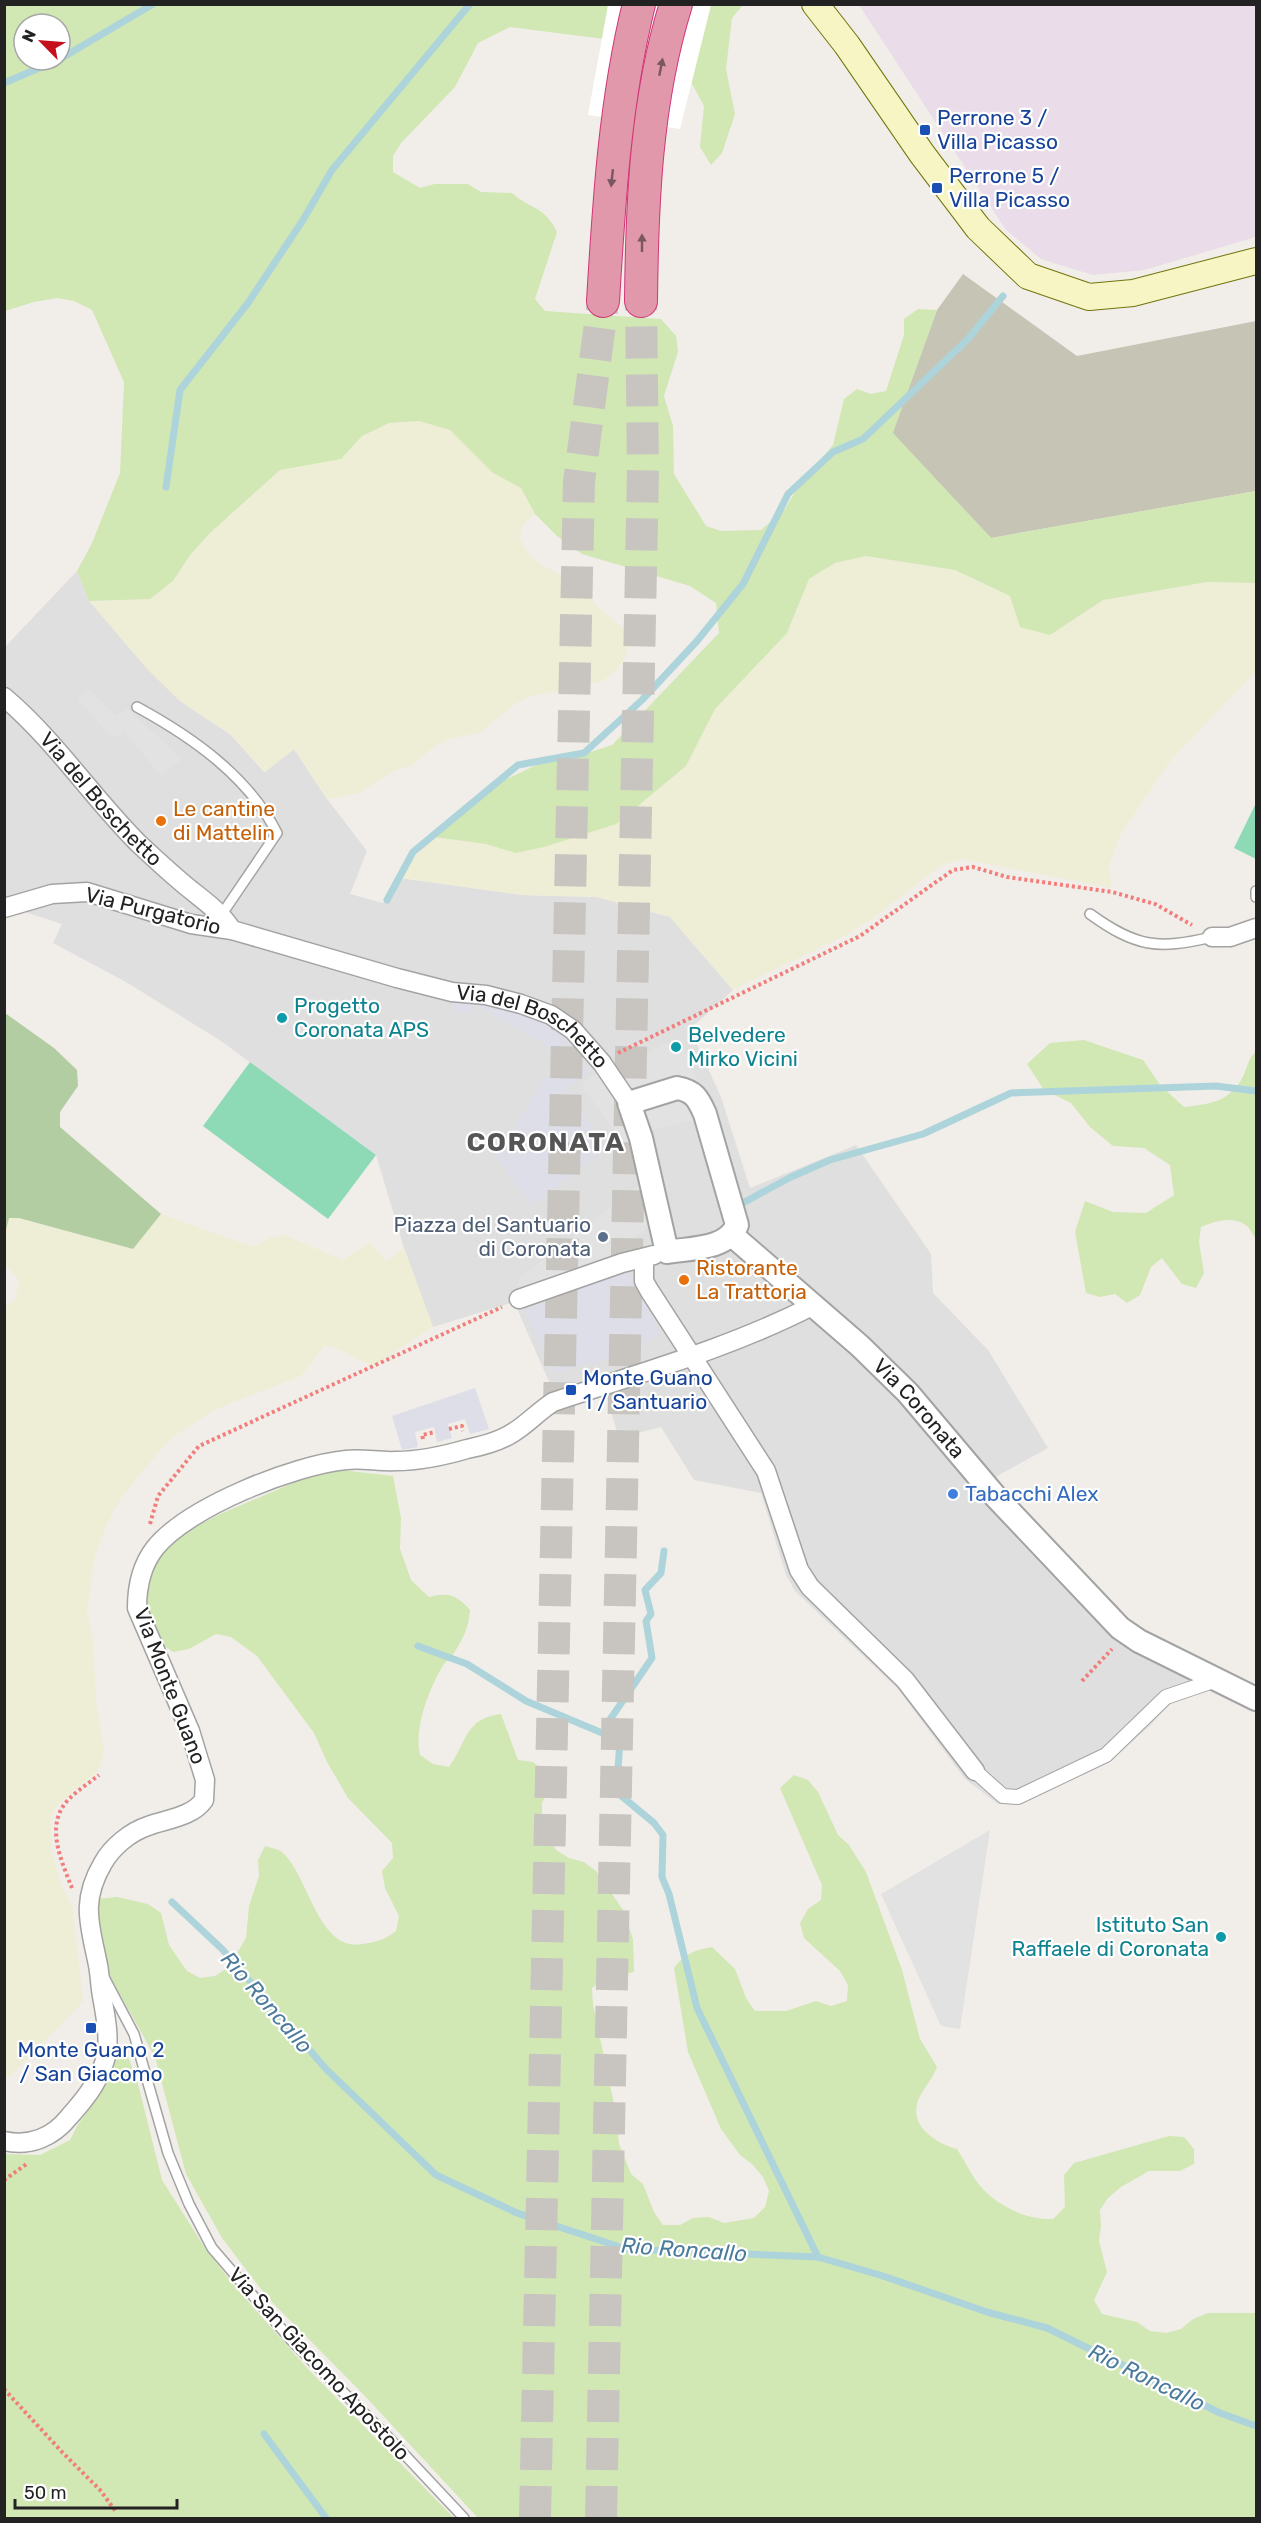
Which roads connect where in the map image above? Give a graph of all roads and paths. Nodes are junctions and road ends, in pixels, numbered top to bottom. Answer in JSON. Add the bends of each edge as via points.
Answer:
{"nodes":[{"id":1,"x":639,"y":4,"type":"edge"},
{"id":2,"x":676,"y":4,"type":"edge"},
{"id":3,"x":815,"y":4,"type":"edge"},
{"id":4,"x":1257,"y":261,"type":"edge"},
{"id":5,"x":603,"y":301,"type":"tunnel mouth"},
{"id":6,"x":641,"y":301,"type":"tunnel mouth"},
{"id":7,"x":4,"y":697,"type":"edge"},
{"id":8,"x":137,"y":707,"type":"dead end"},
{"id":9,"x":1257,"y":891,"type":"edge"},
{"id":10,"x":1257,"y":897,"type":"edge"},
{"id":11,"x":4,"y":908,"type":"edge"},
{"id":12,"x":1090,"y":914,"type":"dead end"},
{"id":13,"x":222,"y":915,"type":"junction"},
{"id":14,"x":1257,"y":928,"type":"edge"},
{"id":15,"x":232,"y":930,"type":"junction"},
{"id":16,"x":1212,"y":937,"type":"junction"},
{"id":17,"x":602,"y":1063,"type":"junction"},
{"id":18,"x":629,"y":1103,"type":"junction"},
{"id":19,"x":733,"y":1236,"type":"junction"},
{"id":20,"x":667,"y":1252,"type":"junction"},
{"id":21,"x":644,"y":1258,"type":"junction"},
{"id":22,"x":519,"y":1299,"type":"joint"},
{"id":23,"x":812,"y":1306,"type":"junction"},
{"id":24,"x":692,"y":1356,"type":"junction"},
{"id":25,"x":150,"y":1525,"type":"dead end"},
{"id":26,"x":1127,"y":1633,"type":"junction"},
{"id":27,"x":1216,"y":1680,"type":"junction"},
{"id":28,"x":1082,"y":1681,"type":"dead end"},
{"id":29,"x":1257,"y":1699,"type":"edge"},
{"id":30,"x":975,"y":1770,"type":"joint"},
{"id":31,"x":99,"y":1775,"type":"dead end"},
{"id":32,"x":88,"y":1918,"type":"junction"},
{"id":33,"x":98,"y":1965,"type":"junction"},
{"id":34,"x":4,"y":2141,"type":"edge"},
{"id":35,"x":4,"y":2390,"type":"edge"},
{"id":36,"x":117,"y":2513,"type":"dead end"},
{"id":37,"x":464,"y":2518,"type":"edge"}],
"edges":[{"from":1,"to":5,"type":"highway","one_way":true,"via":[[618,120]]},
{"from":6,"to":2,"type":"highway","one_way":true,"via":[[642,213],[651,124]]},
{"from":3,"to":4,"type":"main road","via":[[978,228],[1028,276],[1089,297],[1133,293]]},
{"from":7,"to":13,"type":"street","name":"Via del Boschetto","via":[[51,742],[138,843]]},
{"from":8,"to":13,"type":"lane","via":[[202,746],[267,813],[277,833]]},
{"from":9,"to":10,"type":"lane"},
{"from":11,"to":15,"type":"street","name":"Via Purgatorio","via":[[52,894],[87,892],[191,924]]},
{"from":12,"to":16,"type":"lane","via":[[1116,932],[1157,946]]},
{"from":13,"to":15,"type":"street","name":"Via del Boschetto"},
{"from":14,"to":16,"type":"street","via":[[1230,937]]},
{"from":15,"to":17,"type":"street","name":"Via del Boschetto","via":[[419,984],[521,1004],[551,1015],[573,1030]]},
{"from":16,"to":17,"type":"path","via":[[1155,903],[1112,892],[1007,877],[973,867],[953,870],[860,936]]},
{"from":17,"to":18,"type":"street","name":"Via del Boschetto"},
{"from":18,"to":19,"type":"street","via":[[677,1088],[698,1097],[737,1225]]},
{"from":18,"to":20,"type":"street","name":"Via del Boschetto"},
{"from":19,"to":20,"type":"street","via":[[723,1242]]},
{"from":19,"to":23,"type":"street","name":"Via Coronata"},
{"from":20,"to":21,"type":"street"},
{"from":21,"to":22,"type":"street"},
{"from":21,"to":24,"type":"street","via":[[644,1281]]},
{"from":22,"to":25,"type":"path","via":[[199,1446],[158,1496]]},
{"from":23,"to":24,"type":"street","name":"Via Monte Guano","via":[[775,1325]]},
{"from":23,"to":26,"type":"street","name":"Via Coronata","via":[[908,1393],[1000,1502]]},
{"from":24,"to":30,"type":"street","via":[[766,1471],[799,1570],[810,1587],[905,1680]]},
{"from":24,"to":32,"type":"street","name":"Via Monte Guano","via":[[553,1402],[513,1433],[469,1449],[421,1460],[345,1460],[300,1469],[217,1504],[164,1539],[141,1572],[137,1608],[180,1705],[204,1773],[204,1800],[193,1811],[145,1827],[114,1848],[94,1883]]},
{"from":26,"to":27,"type":"street","name":"Via Coronata"},
{"from":26,"to":28,"type":"path"},
{"from":27,"to":29,"type":"street","name":"Via Coronata"},
{"from":27,"to":30,"type":"street","via":[[1166,1697],[1106,1755],[1018,1797],[1003,1796]]},
{"from":31,"to":32,"type":"path","via":[[68,1800],[57,1816],[57,1848],[74,1894]]},
{"from":32,"to":33,"type":"street","name":"Via Monte Guano"},
{"from":33,"to":34,"type":"street","name":"Via Monte Guano","via":[[107,2051],[96,2081],[86,2099],[49,2135],[32,2142]]},
{"from":33,"to":37,"type":"lane","name":"Via San Giacomo Apostolo","via":[[134,2034],[168,2153],[212,2248],[292,2341]]},
{"from":35,"to":36,"type":"path","via":[[100,2490]]}]}
